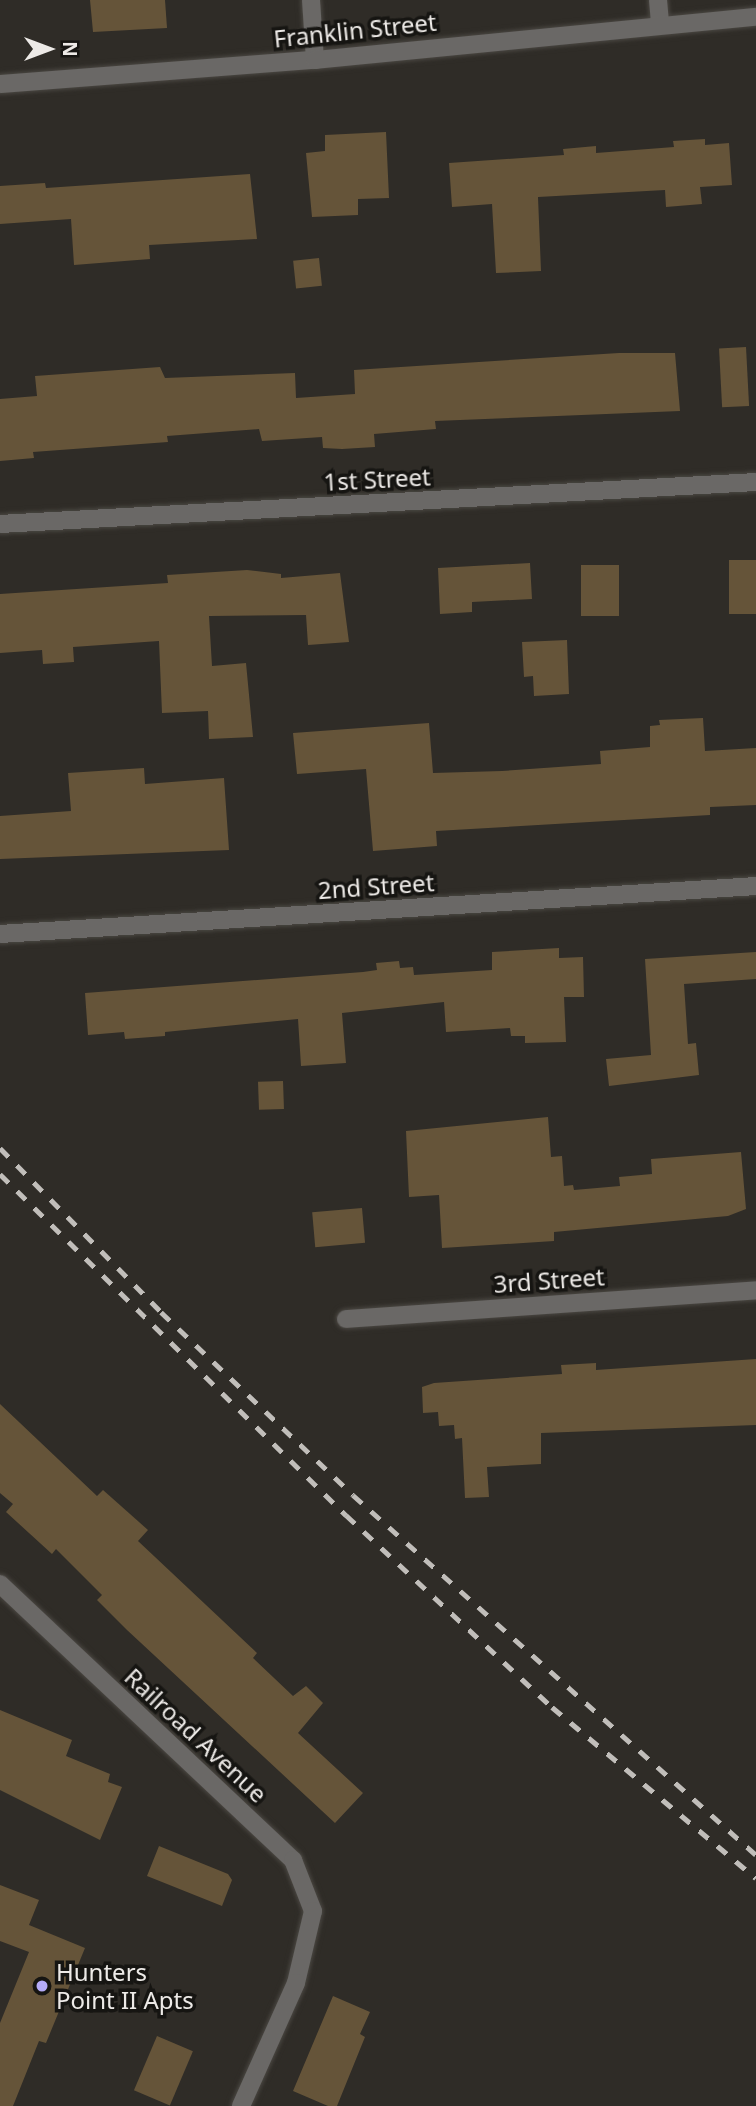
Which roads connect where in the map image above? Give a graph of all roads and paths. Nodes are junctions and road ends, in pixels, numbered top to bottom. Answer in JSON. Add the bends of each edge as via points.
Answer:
{"nodes":[{"id":1,"x":311,"y":0,"type":"edge"},
{"id":2,"x":658,"y":0,"type":"edge"},
{"id":3,"x":756,"y":17,"type":"edge"},
{"id":4,"x":660,"y":24,"type":"junction"},
{"id":5,"x":315,"y":60,"type":"junction"},
{"id":6,"x":0,"y":84,"type":"edge"},
{"id":7,"x":756,"y":482,"type":"edge"},
{"id":8,"x":0,"y":524,"type":"edge"},
{"id":9,"x":756,"y":886,"type":"edge"},
{"id":10,"x":0,"y":934,"type":"edge"},
{"id":11,"x":756,"y":1290,"type":"edge"},
{"id":12,"x":346,"y":1319,"type":"dead end"},
{"id":13,"x":0,"y":1584,"type":"edge"},
{"id":14,"x":241,"y":2106,"type":"edge"}],
"edges":[{"from":1,"to":5,"type":"street"},
{"from":2,"to":4,"type":"street"},
{"from":3,"to":4,"type":"street","name":"Franklin Street"},
{"from":4,"to":5,"type":"street","name":"Franklin Street"},
{"from":5,"to":6,"type":"street","name":"Franklin Street"},
{"from":7,"to":8,"type":"street","name":"1st Street"},
{"from":9,"to":10,"type":"street","name":"2nd Street"},
{"from":11,"to":12,"type":"street","name":"3rd Street"},
{"from":13,"to":14,"type":"street","name":"Railroad Avenue","via":[[293,1860],[313,1911],[296,1983]]}]}
